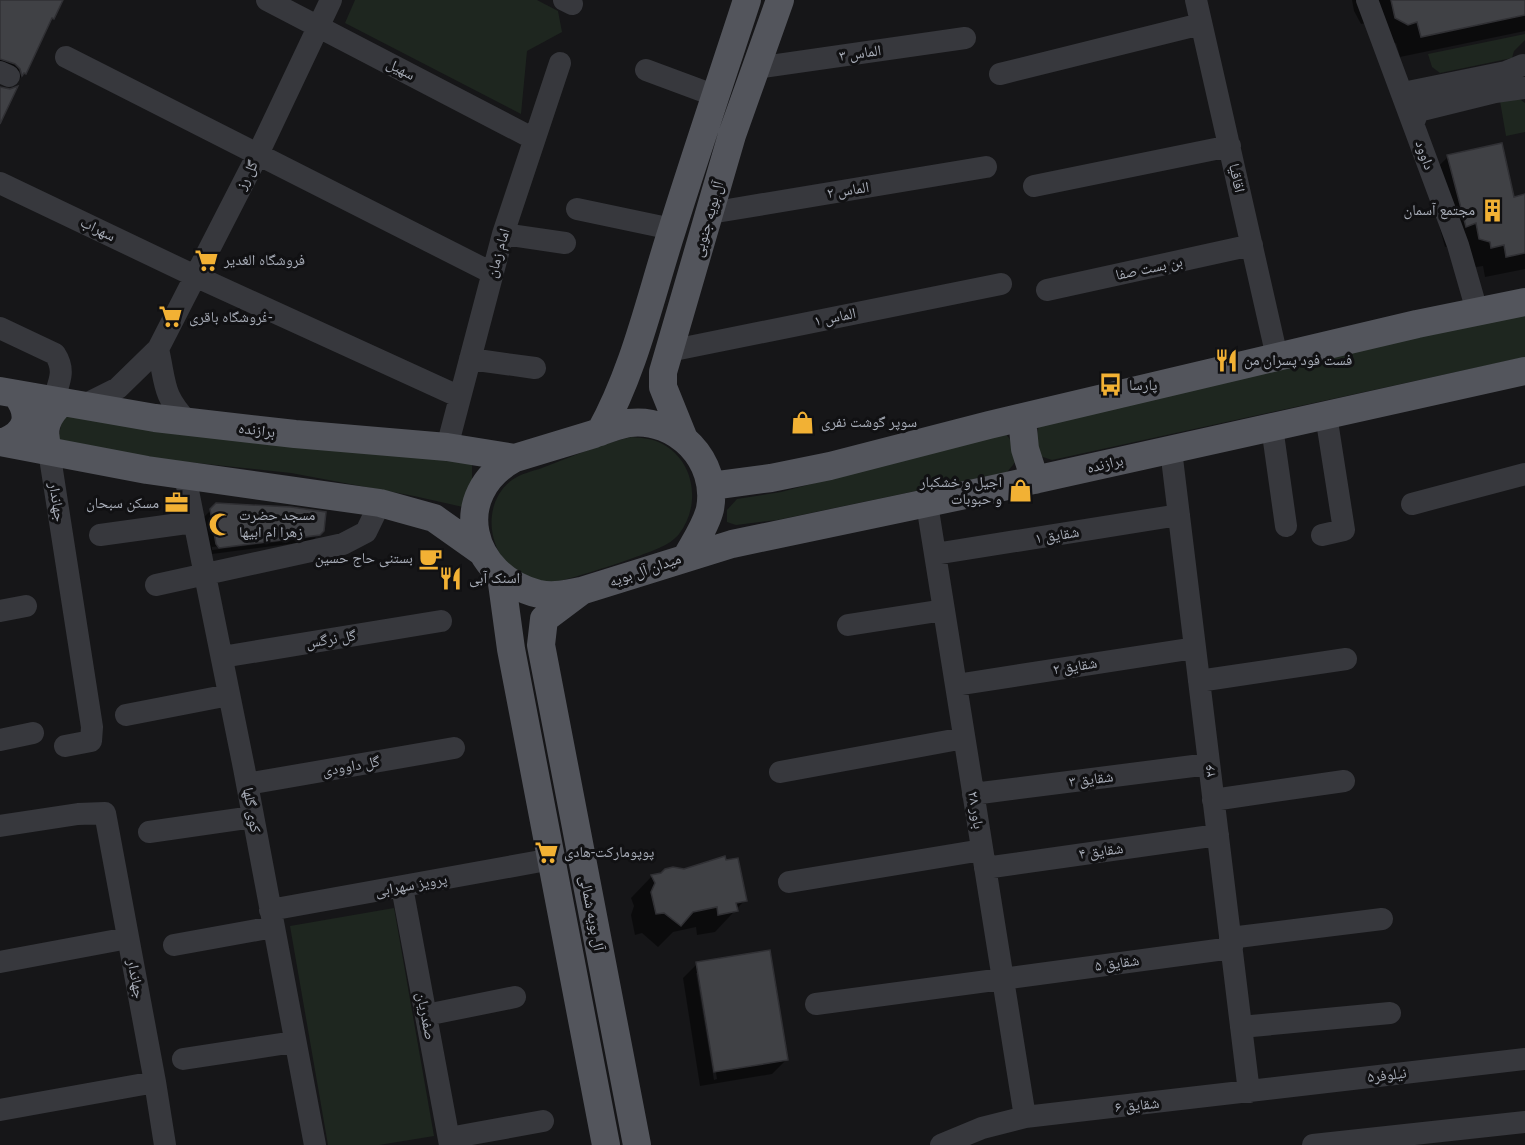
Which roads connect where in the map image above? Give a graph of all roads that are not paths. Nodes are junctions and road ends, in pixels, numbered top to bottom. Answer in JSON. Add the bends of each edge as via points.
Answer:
{"nodes":[{"id":1,"x":267,"y":0,"type":"edge"},
{"id":2,"x":332,"y":0,"type":"edge"},
{"id":3,"x":747,"y":0,"type":"edge"},
{"id":4,"x":780,"y":0,"type":"edge"},
{"id":5,"x":1196,"y":0,"type":"edge"},
{"id":6,"x":1367,"y":0,"type":"edge"},
{"id":7,"x":1201,"y":24,"type":"junction"},
{"id":8,"x":319,"y":26,"type":"junction"},
{"id":9,"x":965,"y":38,"type":"dead end"},
{"id":10,"x":66,"y":57,"type":"dead end"},
{"id":11,"x":560,"y":63,"type":"dead end"},
{"id":12,"x":756,"y":68,"type":"junction"},
{"id":13,"x":646,"y":70,"type":"dead end"},
{"id":14,"x":1524,"y":70,"type":"edge"},
{"id":15,"x":1000,"y":74,"type":"dead end"},
{"id":16,"x":1525,"y":88,"type":"edge"},
{"id":17,"x":1403,"y":93,"type":"junction"},
{"id":18,"x":716,"y":96,"type":"junction"},
{"id":19,"x":1414,"y":122,"type":"junction"},
{"id":20,"x":534,"y":139,"type":"junction"},
{"id":21,"x":1230,"y":146,"type":"junction"},
{"id":22,"x":258,"y":154,"type":"junction"},
{"id":23,"x":986,"y":167,"type":"dead end"},
{"id":24,"x":0,"y":183,"type":"edge"},
{"id":25,"x":1034,"y":186,"type":"dead end"},
{"id":26,"x":577,"y":209,"type":"dead end"},
{"id":27,"x":710,"y":213,"type":"junction"},
{"id":28,"x":672,"y":229,"type":"junction"},
{"id":29,"x":503,"y":234,"type":"junction"},
{"id":30,"x":565,"y":243,"type":"dead end"},
{"id":31,"x":1252,"y":245,"type":"junction"},
{"id":32,"x":492,"y":273,"type":"junction"},
{"id":33,"x":195,"y":276,"type":"junction"},
{"id":34,"x":1001,"y":284,"type":"dead end"},
{"id":35,"x":1047,"y":290,"type":"dead end"},
{"id":36,"x":1525,"y":302,"type":"edge"},
{"id":37,"x":1477,"y":311,"type":"junction"},
{"id":38,"x":0,"y":328,"type":"edge"},
{"id":39,"x":158,"y":349,"type":"junction"},
{"id":40,"x":669,"y":351,"type":"junction"},
{"id":41,"x":1277,"y":357,"type":"junction"},
{"id":42,"x":470,"y":359,"type":"junction"},
{"id":43,"x":535,"y":368,"type":"dead end"},
{"id":44,"x":1525,"y":371,"type":"edge"},
{"id":45,"x":8,"y":392,"type":"edge"},
{"id":46,"x":460,"y":397,"type":"junction"},
{"id":47,"x":66,"y":402,"type":"junction"},
{"id":48,"x":1326,"y":415,"type":"junction"},
{"id":49,"x":1022,"y":418,"type":"junction"},
{"id":50,"x":188,"y":422,"type":"junction"},
{"id":51,"x":1272,"y":427,"type":"junction"},
{"id":52,"x":600,"y":432,"type":"junction"},
{"id":53,"x":684,"y":439,"type":"junction"},
{"id":54,"x":2,"y":442,"type":"edge"},
{"id":55,"x":447,"y":447,"type":"junction"},
{"id":56,"x":1171,"y":450,"type":"junction"},
{"id":57,"x":49,"y":451,"type":"junction"},
{"id":58,"x":515,"y":458,"type":"junction"},
{"id":59,"x":1525,"y":474,"type":"edge"},
{"id":60,"x":185,"y":476,"type":"junction"},
{"id":61,"x":1035,"y":480,"type":"junction"},
{"id":62,"x":711,"y":486,"type":"junction"},
{"id":63,"x":380,"y":503,"type":"junction"},
{"id":64,"x":927,"y":504,"type":"junction"},
{"id":65,"x":1412,"y":504,"type":"dead end"},
{"id":66,"x":1179,"y":515,"type":"junction"},
{"id":67,"x":194,"y":522,"type":"junction"},
{"id":68,"x":1286,"y":526,"type":"dead end"},
{"id":69,"x":100,"y":535,"type":"dead end"},
{"id":70,"x":1322,"y":535,"type":"dead end"},
{"id":71,"x":482,"y":552,"type":"junction"},
{"id":72,"x":935,"y":554,"type":"junction"},
{"id":73,"x":686,"y":558,"type":"junction"},
{"id":74,"x":205,"y":574,"type":"junction"},
{"id":75,"x":501,"y":576,"type":"junction"},
{"id":76,"x":156,"y":585,"type":"dead end"},
{"id":77,"x":581,"y":591,"type":"junction"},
{"id":78,"x":26,"y":606,"type":"dead end"},
{"id":79,"x":944,"y":610,"type":"junction"},
{"id":80,"x":0,"y":611,"type":"edge"},
{"id":81,"x":441,"y":621,"type":"dead end"},
{"id":82,"x":848,"y":625,"type":"dead end"},
{"id":83,"x":1195,"y":648,"type":"junction"},
{"id":84,"x":222,"y":657,"type":"junction"},
{"id":85,"x":1346,"y":659,"type":"dead end"},
{"id":86,"x":1199,"y":681,"type":"junction"},
{"id":87,"x":956,"y":685,"type":"junction"},
{"id":88,"x":229,"y":695,"type":"junction"},
{"id":89,"x":126,"y":716,"type":"dead end"},
{"id":90,"x":33,"y":733,"type":"dead end"},
{"id":91,"x":964,"y":738,"type":"junction"},
{"id":92,"x":0,"y":740,"type":"edge"},
{"id":93,"x":65,"y":746,"type":"dead end"},
{"id":94,"x":454,"y":748,"type":"dead end"},
{"id":95,"x":1209,"y":764,"type":"junction"},
{"id":96,"x":780,"y":772,"type":"dead end"},
{"id":97,"x":1344,"y":781,"type":"dead end"},
{"id":98,"x":247,"y":784,"type":"junction"},
{"id":99,"x":973,"y":794,"type":"junction"},
{"id":100,"x":1214,"y":800,"type":"junction"},
{"id":101,"x":253,"y":816,"type":"junction"},
{"id":102,"x":0,"y":826,"type":"edge"},
{"id":103,"x":149,"y":832,"type":"dead end"},
{"id":104,"x":1218,"y":835,"type":"junction"},
{"id":105,"x":552,"y":859,"type":"junction"},
{"id":106,"x":983,"y":859,"type":"junction"},
{"id":107,"x":789,"y":882,"type":"dead end"},
{"id":108,"x":402,"y":887,"type":"junction"},
{"id":109,"x":272,"y":918,"type":"junction"},
{"id":110,"x":1382,"y":919,"type":"dead end"},
{"id":111,"x":128,"y":938,"type":"junction"},
{"id":112,"x":1231,"y":943,"type":"junction"},
{"id":113,"x":174,"y":945,"type":"dead end"},
{"id":114,"x":0,"y":962,"type":"edge"},
{"id":115,"x":1002,"y":979,"type":"junction"},
{"id":116,"x":516,"y":997,"type":"dead end"},
{"id":117,"x":816,"y":1004,"type":"dead end"},
{"id":118,"x":1390,"y":1013,"type":"dead end"},
{"id":119,"x":426,"y":1015,"type":"junction"},
{"id":120,"x":1241,"y":1027,"type":"junction"},
{"id":121,"x":294,"y":1042,"type":"junction"},
{"id":122,"x":183,"y":1059,"type":"dead end"},
{"id":123,"x":1525,"y":1059,"type":"edge"},
{"id":124,"x":155,"y":1082,"type":"junction"},
{"id":125,"x":1249,"y":1092,"type":"junction"},
{"id":126,"x":0,"y":1110,"type":"edge"},
{"id":127,"x":630,"y":1111,"type":"junction"},
{"id":128,"x":600,"y":1114,"type":"junction"},
{"id":129,"x":1025,"y":1117,"type":"junction"},
{"id":130,"x":543,"y":1121,"type":"dead end"},
{"id":131,"x":1525,"y":1122,"type":"edge"},
{"id":132,"x":450,"y":1141,"type":"edge"},
{"id":133,"x":1326,"y":1144,"type":"edge"},
{"id":134,"x":165,"y":1145,"type":"edge"},
{"id":135,"x":315,"y":1145,"type":"edge"},
{"id":136,"x":606,"y":1145,"type":"edge"},
{"id":137,"x":637,"y":1145,"type":"edge"},
{"id":138,"x":941,"y":1145,"type":"edge"}],
"edges":[{"from":1,"to":8,"type":"street","name":"سهیل"},
{"from":2,"to":8,"type":"street","name":"گل رز"},
{"from":3,"to":18,"type":"main road","name":"آل بویه جنوبی"},
{"from":4,"to":12,"type":"main road","name":"آل بویه جنوبی"},
{"from":5,"to":7,"type":"street","name":"اقاقیا"},
{"from":6,"to":17,"type":"street","name":"داوود"},
{"from":7,"to":15,"type":"street"},
{"from":7,"to":21,"type":"street","name":"اقاقیا"},
{"from":8,"to":20,"type":"street","name":"سهیل"},
{"from":8,"to":22,"type":"street","name":"گل رز"},
{"from":9,"to":12,"type":"street","name":"الماس ۳"},
{"from":10,"to":22,"type":"street"},
{"from":11,"to":20,"type":"street","name":"امام زمان"},
{"from":12,"to":27,"type":"main road","name":"آل بویه جنوبی"},
{"from":13,"to":18,"type":"street"},
{"from":14,"to":17,"type":"street"},
{"from":16,"to":19,"type":"street","via":[[1418,111]]},
{"from":17,"to":19,"type":"street","name":"داوود"},
{"from":18,"to":28,"type":"main road","name":"آل بویه جنوبی"},
{"from":19,"to":37,"type":"street","name":"داوود"},
{"from":20,"to":29,"type":"street","name":"امام زمان"},
{"from":21,"to":25,"type":"street"},
{"from":21,"to":31,"type":"street","name":"اقاقیا"},
{"from":22,"to":32,"type":"street"},
{"from":22,"to":33,"type":"street","name":"گل رز"},
{"from":23,"to":27,"type":"street","name":"الماس ۲"},
{"from":24,"to":33,"type":"street","name":"سهراب"},
{"from":26,"to":28,"type":"street"},
{"from":27,"to":40,"type":"main road","name":"آل بویه جنوبی"},
{"from":28,"to":52,"type":"main road","name":"آل بویه جنوبی","via":[[632,363]]},
{"from":29,"to":30,"type":"street"},
{"from":29,"to":32,"type":"street","name":"امام زمان"},
{"from":31,"to":35,"type":"street","name":"بن بست صفا"},
{"from":31,"to":41,"type":"street","name":"اقاقیا"},
{"from":32,"to":42,"type":"street","name":"امام زمان"},
{"from":33,"to":39,"type":"street","name":"گل رز"},
{"from":33,"to":46,"type":"street","name":"سهراب"},
{"from":34,"to":40,"type":"street","name":"الماس ۱"},
{"from":36,"to":37,"type":"main road"},
{"from":37,"to":41,"type":"main road"},
{"from":38,"to":47,"type":"street","via":[[55,354],[60,362]]},
{"from":39,"to":47,"type":"street","name":"گل رز","via":[[118,388]]},
{"from":39,"to":50,"type":"street","via":[[165,388],[173,406]]},
{"from":40,"to":53,"type":"main road","name":"آل بویه جنوبی","via":[[663,387]]},
{"from":41,"to":49,"type":"main road"},
{"from":42,"to":43,"type":"street"},
{"from":42,"to":46,"type":"street","name":"امام زمان"},
{"from":44,"to":48,"type":"main road","name":"برازنده"},
{"from":45,"to":47,"type":"main road","name":"برازنده"},
{"from":45,"to":54,"type":"main road","via":[[24,404],[27,416],[16,437]]},
{"from":46,"to":55,"type":"street","name":"امام زمان"},
{"from":47,"to":50,"type":"main road","name":"برازنده"},
{"from":47,"to":57,"type":"main road","via":[[53,409],[47,418],[45,440]]},
{"from":48,"to":51,"type":"main road","name":"برازنده"},
{"from":48,"to":70,"type":"street","via":[[1344,530]]},
{"from":49,"to":61,"type":"main road","via":[[1025,449]]},
{"from":49,"to":62,"type":"main road","via":[[830,466]]},
{"from":50,"to":55,"type":"main road","name":"برازنده"},
{"from":51,"to":56,"type":"main road","name":"برازنده"},
{"from":51,"to":68,"type":"street"},
{"from":52,"to":53,"type":"main road","name":"میدان آل بویه","via":[[629,423],[652,424]]},
{"from":52,"to":58,"type":"main road","name":"میدان آل بویه"},
{"from":53,"to":62,"type":"main road","name":"میدان آل بویه","via":[[705,464]]},
{"from":54,"to":57,"type":"main road"},
{"from":55,"to":58,"type":"main road","name":"برازنده"},
{"from":56,"to":61,"type":"main road","name":"برازنده"},
{"from":56,"to":66,"type":"street","name":"۲۶"},
{"from":57,"to":60,"type":"main road"},
{"from":57,"to":93,"type":"street","name":"جهاندار","via":[[93,727],[91,741]]},
{"from":58,"to":71,"type":"main road","name":"میدان آل بویه","via":[[500,466],[481,491],[474,522]]},
{"from":59,"to":65,"type":"street"},
{"from":60,"to":63,"type":"main road"},
{"from":60,"to":67,"type":"street","name":"کوی گلها"},
{"from":61,"to":64,"type":"main road","name":"برازنده"},
{"from":62,"to":73,"type":"main road","name":"میدان آل بویه","via":[[710,510]]},
{"from":63,"to":71,"type":"main road","via":[[434,518]]},
{"from":63,"to":74,"type":"street","via":[[366,532],[344,544]]},
{"from":64,"to":72,"type":"street","name":"باور ۲۸"},
{"from":64,"to":73,"type":"main road","name":"برازنده","via":[[732,544]]},
{"from":66,"to":72,"type":"street","name":"شقایق ۱"},
{"from":66,"to":83,"type":"street","name":"۲۶"},
{"from":67,"to":69,"type":"street"},
{"from":67,"to":74,"type":"street","name":"کوی گلها"},
{"from":71,"to":75,"type":"main road","name":"میدان آل بویه"},
{"from":72,"to":79,"type":"street","name":"باور ۲۸"},
{"from":73,"to":77,"type":"main road","name":"میدان آل بویه"},
{"from":74,"to":76,"type":"street"},
{"from":74,"to":84,"type":"street","name":"کوی گلها"},
{"from":75,"to":77,"type":"main road","name":"میدان آل بویه","via":[[540,594]]},
{"from":75,"to":105,"type":"main road","name":"آل بویه شمالی","via":[[511,650]]},
{"from":77,"to":127,"type":"main road","name":"آل بویه شمالی","via":[[544,620],[541,645]]},
{"from":78,"to":80,"type":"street"},
{"from":79,"to":82,"type":"street"},
{"from":79,"to":87,"type":"street","name":"باور ۲۸"},
{"from":81,"to":84,"type":"street","name":"گل نرگس"},
{"from":83,"to":86,"type":"street","name":"۲۶"},
{"from":83,"to":87,"type":"street","name":"شقایق ۲"},
{"from":84,"to":88,"type":"street","name":"کوی گلها"},
{"from":85,"to":86,"type":"street"},
{"from":86,"to":95,"type":"street","name":"۲۶"},
{"from":87,"to":91,"type":"street","name":"باور ۲۸"},
{"from":88,"to":89,"type":"street"},
{"from":88,"to":98,"type":"street","name":"کوی گلها"},
{"from":90,"to":92,"type":"street"},
{"from":91,"to":96,"type":"street"},
{"from":91,"to":99,"type":"street","name":"باور ۲۸"},
{"from":94,"to":98,"type":"street","name":"گل داوودی"},
{"from":95,"to":99,"type":"street","name":"شقایق ۳"},
{"from":95,"to":100,"type":"street","name":"۲۶"},
{"from":97,"to":100,"type":"street"},
{"from":98,"to":101,"type":"street","name":"کوی گلها"},
{"from":99,"to":106,"type":"street","name":"باور ۲۸"},
{"from":100,"to":104,"type":"street","name":"۲۶"},
{"from":101,"to":103,"type":"street"},
{"from":101,"to":109,"type":"street","name":"کوی گلها"},
{"from":102,"to":111,"type":"street","name":"جهاندار","via":[[105,813]]},
{"from":104,"to":106,"type":"street","name":"شقایق ۴"},
{"from":104,"to":112,"type":"street","name":"۲۶"},
{"from":105,"to":108,"type":"street","name":"پرویز سهرابی"},
{"from":105,"to":128,"type":"main road","name":"آل بویه شمالی"},
{"from":106,"to":107,"type":"street","name":"شقایق ۴"},
{"from":106,"to":115,"type":"street","name":"باور ۲۸"},
{"from":108,"to":109,"type":"street","name":"پرویز سهرابی"},
{"from":108,"to":119,"type":"street","name":"صفدریان"},
{"from":109,"to":113,"type":"street","name":"پرویز سهرابی"},
{"from":109,"to":121,"type":"street","name":"کوی گلها"},
{"from":110,"to":112,"type":"street","name":"شقایق ۵"},
{"from":111,"to":114,"type":"street"},
{"from":111,"to":124,"type":"street","name":"جهاندار"},
{"from":112,"to":115,"type":"street","name":"شقایق ۵"},
{"from":112,"to":120,"type":"street","name":"۲۶"},
{"from":115,"to":117,"type":"street","name":"شقایق ۵"},
{"from":115,"to":129,"type":"street","name":"باور ۲۸"},
{"from":116,"to":119,"type":"street"},
{"from":118,"to":120,"type":"street"},
{"from":119,"to":132,"type":"street","name":"صفدریان"},
{"from":120,"to":125,"type":"street","name":"۲۶"},
{"from":121,"to":122,"type":"street"},
{"from":121,"to":135,"type":"street","name":"کوی گلها"},
{"from":123,"to":125,"type":"street","name":"نیلوفر۵"},
{"from":124,"to":126,"type":"street"},
{"from":124,"to":134,"type":"street","name":"جهاندار"},
{"from":125,"to":129,"type":"street","name":"شقایق ۶"},
{"from":127,"to":128,"type":"street"},
{"from":127,"to":137,"type":"main road","name":"آل بویه شمالی"},
{"from":128,"to":136,"type":"main road","name":"آل بویه شمالی"},
{"from":129,"to":138,"type":"street","name":"شقایق ۶","via":[[982,1128]]},
{"from":130,"to":132,"type":"street"},
{"from":131,"to":133,"type":"street"}]}
